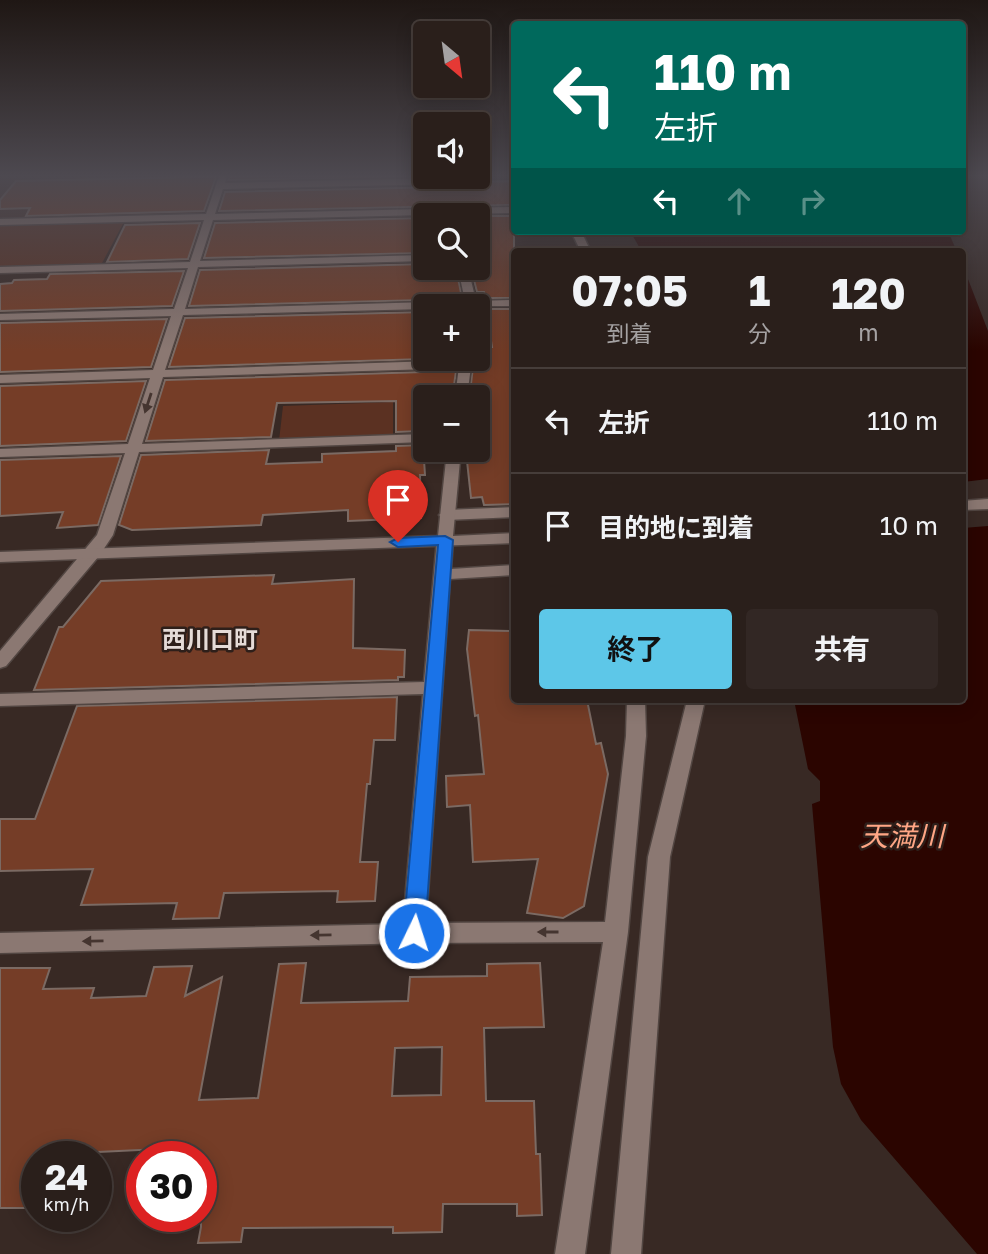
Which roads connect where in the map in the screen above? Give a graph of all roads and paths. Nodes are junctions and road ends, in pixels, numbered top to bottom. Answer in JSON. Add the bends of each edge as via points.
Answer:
{"nodes":[{"id":1,"x":202,"y":235,"type":"edge"},
{"id":2,"x":413,"y":258,"type":"edge"},
{"id":3,"x":192,"y":265,"type":"junction"},
{"id":4,"x":0,"y":270,"type":"edge"},
{"id":5,"x":511,"y":303,"type":"edge"},
{"id":6,"x":490,"y":304,"type":"edge"},
{"id":7,"x":413,"y":306,"type":"edge"},
{"id":8,"x":179,"y":312,"type":"junction"},
{"id":9,"x":0,"y":317,"type":"edge"},
{"id":10,"x":413,"y":363,"type":"edge"},
{"id":11,"x":158,"y":374,"type":"junction"},
{"id":12,"x":0,"y":379,"type":"edge"},
{"id":13,"x":413,"y":438,"type":"edge"},
{"id":14,"x":134,"y":449,"type":"junction"},
{"id":15,"x":0,"y":453,"type":"edge"},
{"id":16,"x":453,"y":462,"type":"edge"},
{"id":17,"x":988,"y":504,"type":"edge"},
{"id":18,"x":966,"y":506,"type":"edge"},
{"id":19,"x":511,"y":512,"type":"edge"},
{"id":20,"x":447,"y":515,"type":"junction"},
{"id":21,"x":511,"y":538,"type":"edge"},
{"id":22,"x":445,"y":540,"type":"junction"},
{"id":23,"x":93,"y":553,"type":"junction"},
{"id":24,"x":0,"y":557,"type":"edge"},
{"id":25,"x":511,"y":570,"type":"edge"},
{"id":26,"x":443,"y":574,"type":"junction"},
{"id":27,"x":0,"y":662,"type":"edge"},
{"id":28,"x":433,"y":688,"type":"junction"},
{"id":29,"x":0,"y":699,"type":"edge"},
{"id":30,"x":636,"y":703,"type":"edge"},
{"id":31,"x":695,"y":703,"type":"edge"},
{"id":32,"x":616,"y":932,"type":"junction"},
{"id":33,"x":414,"y":933,"type":"junction"},
{"id":34,"x":0,"y":943,"type":"edge"},
{"id":35,"x":570,"y":1254,"type":"edge"},
{"id":36,"x":626,"y":1254,"type":"edge"}],
"edges":[{"from":1,"to":3,"type":"street"},
{"from":2,"to":3,"type":"street"},
{"from":3,"to":4,"type":"street"},
{"from":3,"to":8,"type":"street"},
{"from":5,"to":6,"type":"street"},
{"from":7,"to":8,"type":"street"},
{"from":8,"to":9,"type":"street"},
{"from":8,"to":11,"type":"street"},
{"from":10,"to":11,"type":"street"},
{"from":11,"to":12,"type":"street"},
{"from":11,"to":14,"type":"street","one_way":true},
{"from":13,"to":14,"type":"street"},
{"from":14,"to":15,"type":"street"},
{"from":14,"to":23,"type":"street","via":[[105,535]]},
{"from":16,"to":20,"type":"street"},
{"from":17,"to":18,"type":"street"},
{"from":19,"to":20,"type":"street"},
{"from":20,"to":22,"type":"street"},
{"from":21,"to":22,"type":"street"},
{"from":22,"to":23,"type":"street"},
{"from":22,"to":26,"type":"street"},
{"from":23,"to":24,"type":"street"},
{"from":23,"to":27,"type":"street"},
{"from":25,"to":26,"type":"street"},
{"from":26,"to":28,"type":"street"},
{"from":28,"to":29,"type":"street"},
{"from":28,"to":33,"type":"street"},
{"from":30,"to":32,"type":"street"},
{"from":31,"to":36,"type":"street","via":[[659,858]]},
{"from":32,"to":33,"type":"street","one_way":true},
{"from":32,"to":35,"type":"street"},
{"from":33,"to":34,"type":"street","one_way":true}]}
